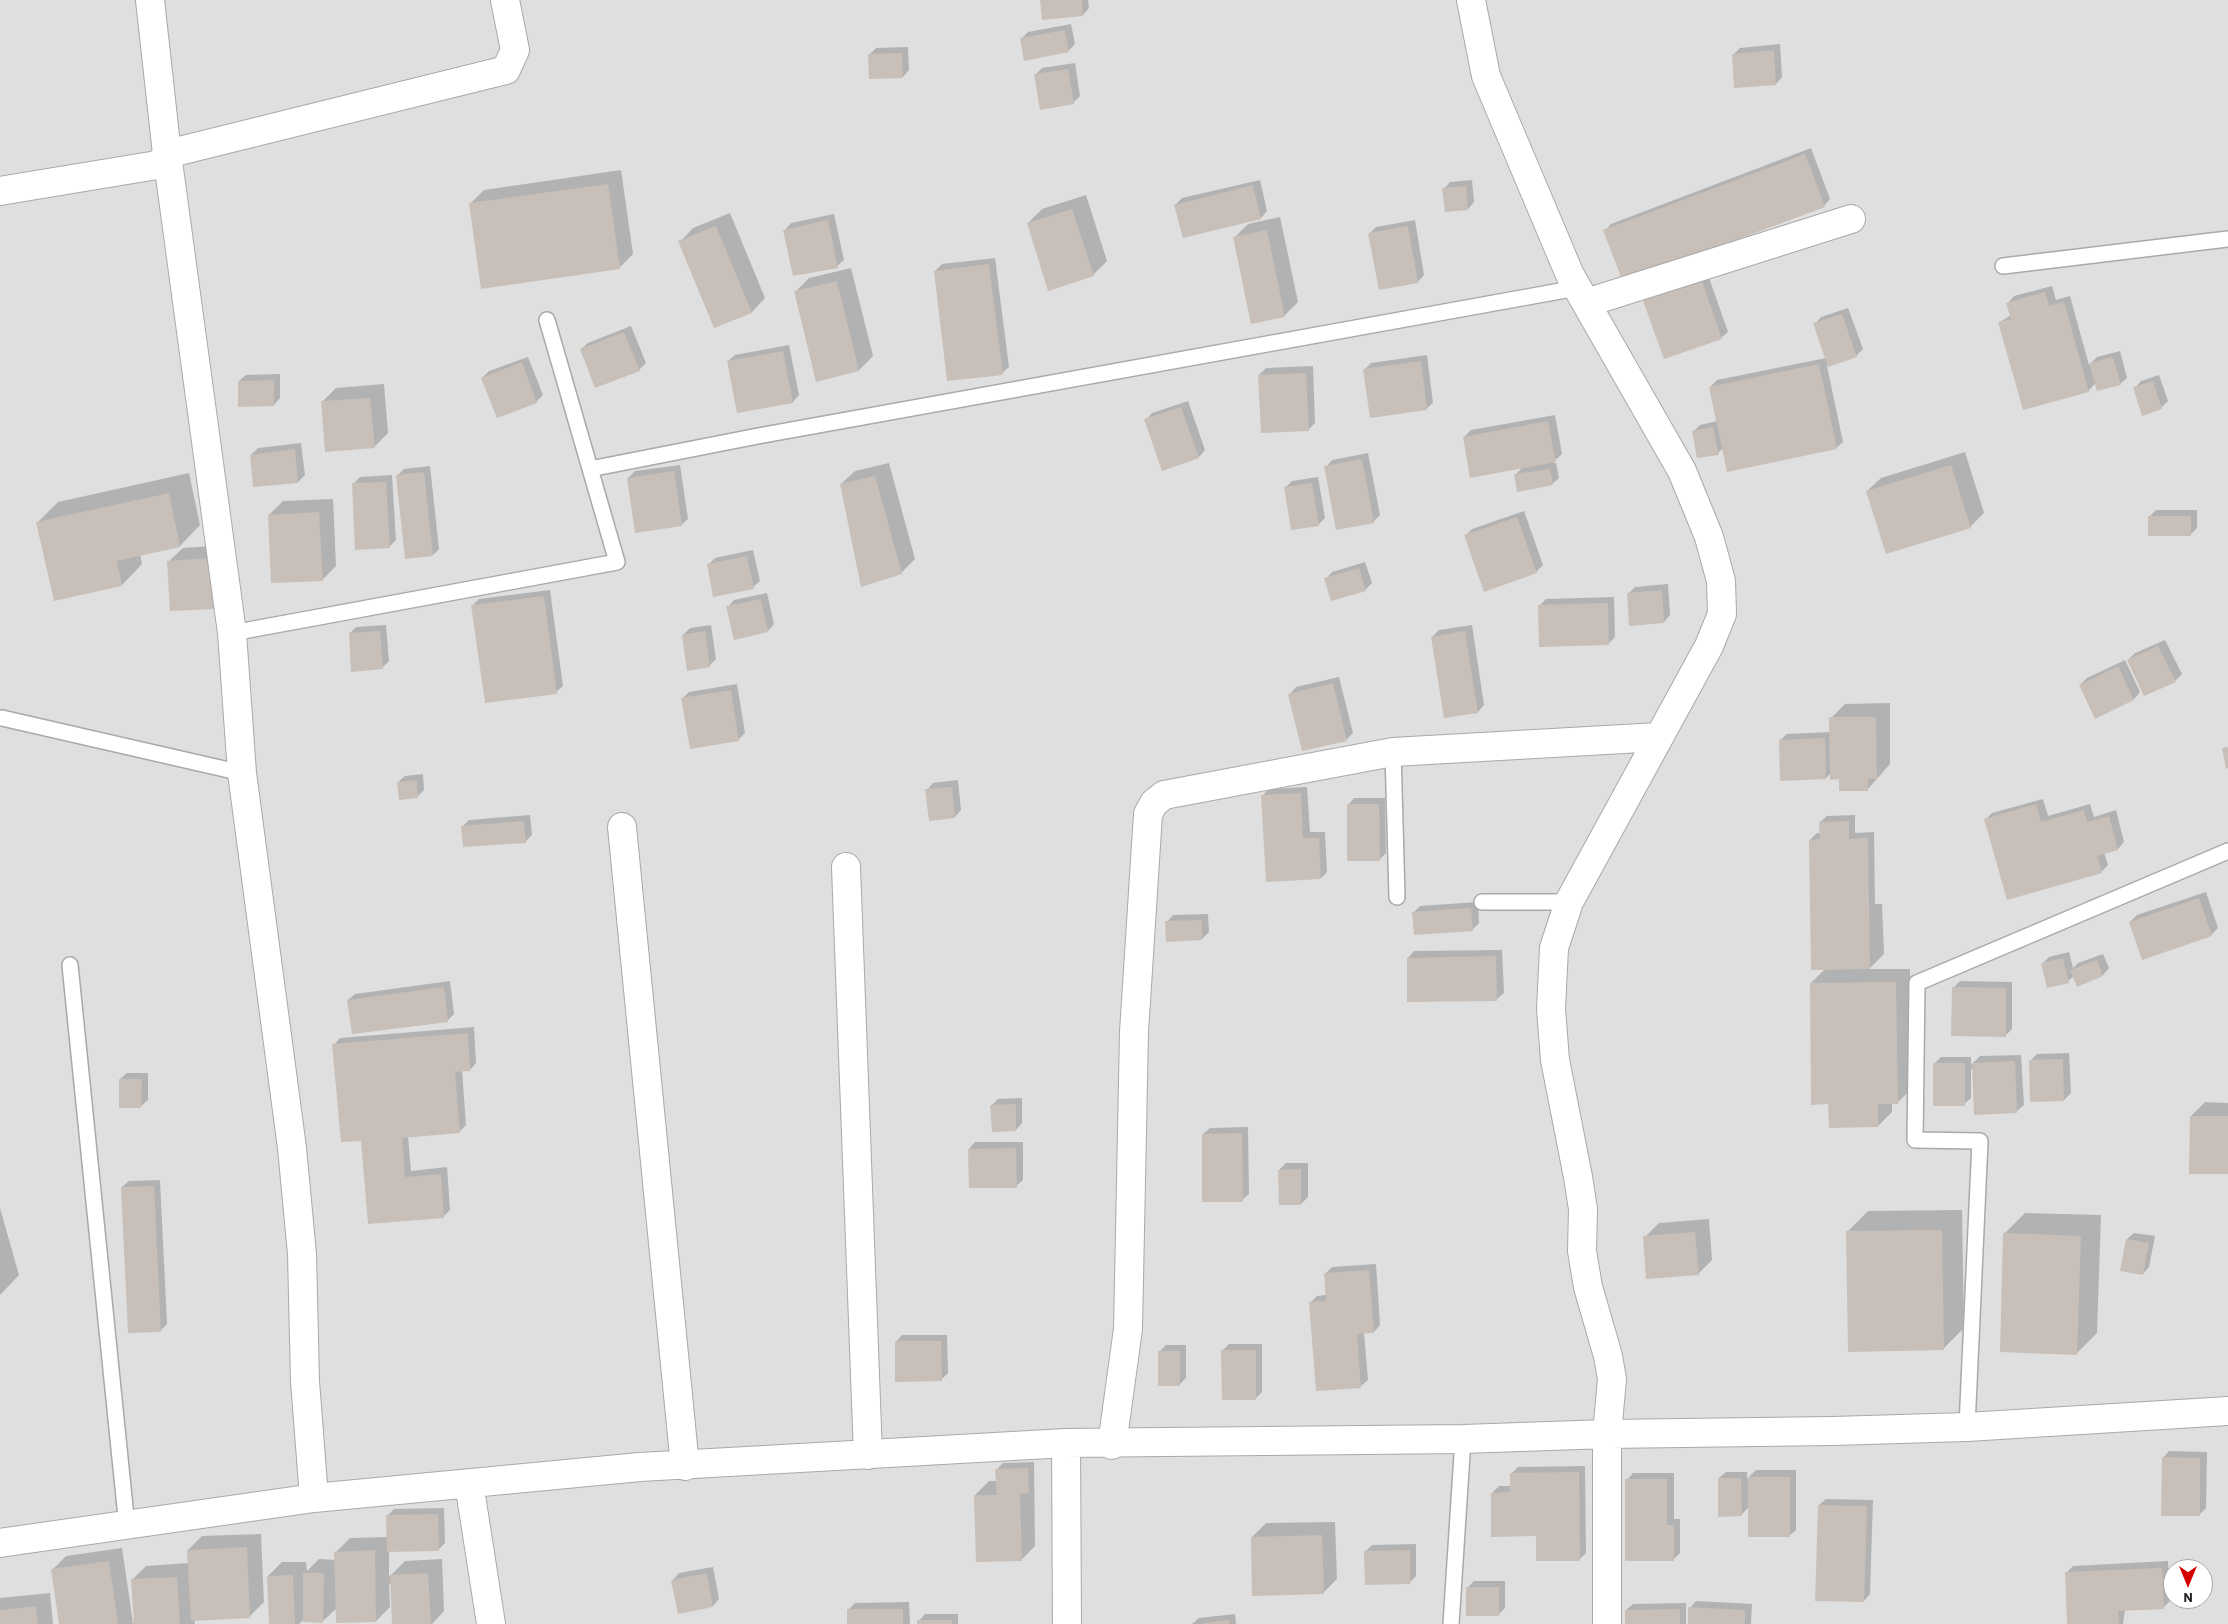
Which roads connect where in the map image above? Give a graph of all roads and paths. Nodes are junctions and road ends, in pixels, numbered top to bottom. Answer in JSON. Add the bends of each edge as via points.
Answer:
{"nodes":[{"id":1,"x":150,"y":0,"type":"edge"},
{"id":2,"x":505,"y":0,"type":"edge"},
{"id":3,"x":1471,"y":0,"type":"edge"},
{"id":4,"x":167,"y":154,"type":"junction"},
{"id":5,"x":0,"y":192,"type":"edge"},
{"id":6,"x":1851,"y":219,"type":"dead end"},
{"id":7,"x":2228,"y":239,"type":"edge"},
{"id":8,"x":2003,"y":266,"type":"dead end"},
{"id":9,"x":1582,"y":296,"type":"junction"},
{"id":10,"x":547,"y":320,"type":"dead end"},
{"id":11,"x":590,"y":469,"type":"junction"},
{"id":12,"x":232,"y":633,"type":"junction"},
{"id":13,"x":2,"y":718,"type":"dead end"},
{"id":14,"x":1659,"y":737,"type":"junction"},
{"id":15,"x":1393,"y":752,"type":"junction"},
{"id":16,"x":242,"y":773,"type":"junction"},
{"id":17,"x":622,"y":827,"type":"dead end"},
{"id":18,"x":2228,"y":851,"type":"edge"},
{"id":19,"x":846,"y":867,"type":"dead end"},
{"id":20,"x":1397,"y":897,"type":"dead end"},
{"id":21,"x":1482,"y":902,"type":"dead end"},
{"id":22,"x":1568,"y":902,"type":"junction"},
{"id":23,"x":70,"y":965,"type":"dead end"},
{"id":24,"x":2228,"y":1411,"type":"edge"},
{"id":25,"x":1967,"y":1427,"type":"junction"},
{"id":26,"x":1608,"y":1434,"type":"junction"},
{"id":27,"x":1463,"y":1439,"type":"junction"},
{"id":28,"x":1066,"y":1443,"type":"junction"},
{"id":29,"x":1112,"y":1444,"type":"junction"},
{"id":30,"x":868,"y":1455,"type":"junction"},
{"id":31,"x":685,"y":1466,"type":"junction"},
{"id":32,"x":469,"y":1483,"type":"junction"},
{"id":33,"x":314,"y":1498,"type":"junction"},
{"id":34,"x":126,"y":1526,"type":"junction"},
{"id":35,"x":0,"y":1543,"type":"edge"},
{"id":36,"x":491,"y":1624,"type":"edge"},
{"id":37,"x":1067,"y":1624,"type":"edge"},
{"id":38,"x":1451,"y":1624,"type":"edge"},
{"id":39,"x":1607,"y":1624,"type":"edge"}],
"edges":[{"from":1,"to":4,"type":"street"},
{"from":2,"to":4,"type":"street","via":[[515,50],[506,70]]},
{"from":3,"to":9,"type":"street","via":[[1486,76],[1570,275]]},
{"from":4,"to":5,"type":"street","via":[[158,165]]},
{"from":4,"to":12,"type":"street"},
{"from":6,"to":9,"type":"street"},
{"from":7,"to":8,"type":"lane"},
{"from":9,"to":11,"type":"lane","via":[[758,436]]},
{"from":9,"to":14,"type":"street","via":[[1682,471],[1709,537],[1721,581],[1722,614],[1709,646]]},
{"from":10,"to":11,"type":"lane"},
{"from":11,"to":12,"type":"lane","via":[[617,562]]},
{"from":12,"to":16,"type":"street"},
{"from":13,"to":16,"type":"lane"},
{"from":14,"to":15,"type":"street"},
{"from":14,"to":22,"type":"street"},
{"from":15,"to":20,"type":"lane"},
{"from":15,"to":29,"type":"street","via":[[1164,796],[1154,803],[1148,814],[1134,1032],[1128,1329]]},
{"from":16,"to":33,"type":"street","via":[[292,1148],[302,1254],[305,1381]]},
{"from":17,"to":31,"type":"street"},
{"from":18,"to":25,"type":"lane","via":[[1917,983],[1915,1140],[1980,1141]]},
{"from":19,"to":30,"type":"street"},
{"from":21,"to":22,"type":"lane"},
{"from":22,"to":26,"type":"street","via":[[1554,948],[1551,1010],[1554,1052],[1583,1209],[1582,1251],[1588,1287],[1612,1379]]},
{"from":23,"to":34,"type":"lane"},
{"from":24,"to":25,"type":"street"},
{"from":25,"to":26,"type":"street"},
{"from":26,"to":27,"type":"street"},
{"from":26,"to":39,"type":"street"},
{"from":27,"to":29,"type":"street"},
{"from":27,"to":38,"type":"lane"},
{"from":28,"to":29,"type":"street"},
{"from":28,"to":30,"type":"street"},
{"from":28,"to":37,"type":"street"},
{"from":30,"to":31,"type":"street"},
{"from":31,"to":32,"type":"street","via":[[640,1467]]},
{"from":32,"to":33,"type":"street"},
{"from":32,"to":36,"type":"street"},
{"from":33,"to":34,"type":"street"},
{"from":34,"to":35,"type":"street"}]}
